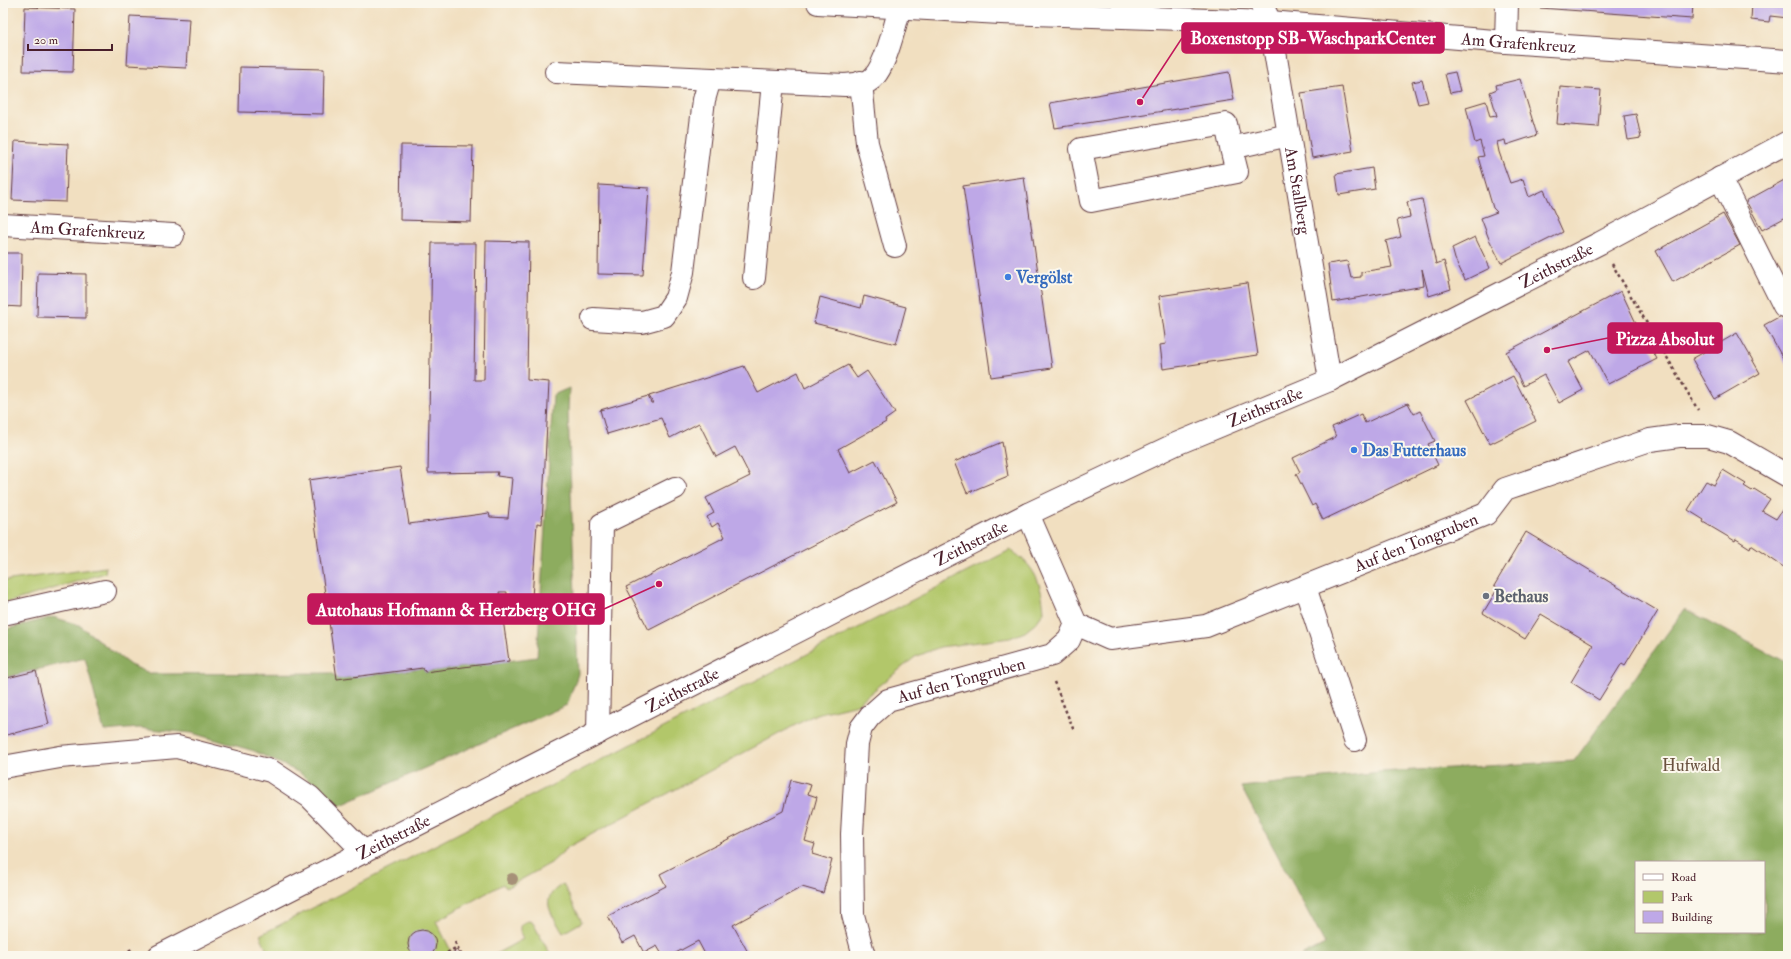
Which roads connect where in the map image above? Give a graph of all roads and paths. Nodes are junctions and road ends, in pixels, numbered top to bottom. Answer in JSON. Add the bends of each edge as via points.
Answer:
{"nodes":[{"id":1,"x":818,"y":3,"type":"edge"},
{"id":2,"x":1507,"y":3,"type":"edge"},
{"id":3,"x":900,"y":7,"type":"junction"},
{"id":4,"x":1000,"y":8,"type":"edge"},
{"id":5,"x":1266,"y":13,"type":"edge"},
{"id":6,"x":1506,"y":42,"type":"junction"},
{"id":7,"x":1788,"y":61,"type":"edge"},
{"id":8,"x":556,"y":72,"type":"dead end"},
{"id":9,"x":710,"y":79,"type":"junction"},
{"id":10,"x":773,"y":82,"type":"junction"},
{"id":11,"x":861,"y":82,"type":"junction"},
{"id":12,"x":1289,"y":135,"type":"junction"},
{"id":13,"x":1788,"y":142,"type":"edge"},
{"id":14,"x":1231,"y":148,"type":"junction"},
{"id":15,"x":1720,"y":178,"type":"junction"},
{"id":16,"x":3,"y":225,"type":"edge"},
{"id":17,"x":172,"y":235,"type":"dead end"},
{"id":18,"x":1600,"y":243,"type":"junction"},
{"id":19,"x":895,"y":246,"type":"dead end"},
{"id":20,"x":754,"y":278,"type":"dead end"},
{"id":21,"x":1784,"y":306,"type":"dead end"},
{"id":22,"x":593,"y":319,"type":"dead end"},
{"id":23,"x":1330,"y":380,"type":"junction"},
{"id":24,"x":1708,"y":436,"type":"junction"},
{"id":25,"x":1788,"y":476,"type":"edge"},
{"id":26,"x":675,"y":488,"type":"dead end"},
{"id":27,"x":1028,"y":514,"type":"junction"},
{"id":28,"x":1305,"y":587,"type":"junction"},
{"id":29,"x":105,"y":591,"type":"dead end"},
{"id":30,"x":3,"y":614,"type":"edge"},
{"id":31,"x":1076,"y":624,"type":"junction"},
{"id":32,"x":1054,"y":683,"type":"dead end"},
{"id":33,"x":1074,"y":731,"type":"dead end"},
{"id":34,"x":598,"y":733,"type":"junction"},
{"id":35,"x":1355,"y":740,"type":"dead end"},
{"id":36,"x":3,"y":768,"type":"edge"},
{"id":37,"x":364,"y":852,"type":"junction"},
{"id":38,"x":454,"y":942,"type":"dead end"},
{"id":39,"x":457,"y":947,"type":"junction"},
{"id":40,"x":159,"y":956,"type":"edge"},
{"id":41,"x":442,"y":956,"type":"edge"},
{"id":42,"x":462,"y":956,"type":"edge"},
{"id":43,"x":864,"y":956,"type":"edge"}],
"edges":[{"from":1,"to":3,"type":"street","name":"Am Grafenkreuz"},
{"from":2,"to":6,"type":"street"},
{"from":3,"to":4,"type":"street","name":"Am Grafenkreuz"},
{"from":3,"to":11,"type":"street","via":[[886,54],[877,73],[869,81]]},
{"from":4,"to":5,"type":"street","name":"Am Grafenkreuz"},
{"from":5,"to":6,"type":"street","name":"Am Grafenkreuz"},
{"from":5,"to":12,"type":"street","name":"Am Stallberg"},
{"from":6,"to":7,"type":"street","name":"Am Grafenkreuz"},
{"from":8,"to":9,"type":"street"},
{"from":9,"to":10,"type":"street"},
{"from":9,"to":22,"type":"street","via":[[704,100],[683,272],[676,298],[664,316],[642,322]]},
{"from":10,"to":11,"type":"street","via":[[845,85]]},
{"from":10,"to":20,"type":"street"},
{"from":11,"to":19,"type":"street","via":[[867,143]]},
{"from":12,"to":14,"type":"street"},
{"from":12,"to":23,"type":"street","name":"Am Stallberg"},
{"from":13,"to":15,"type":"street","name":"Zeithstraße"},
{"from":14,"to":14,"type":"street","via":[[1237,172],[1091,201],[1081,149],[1226,124]]},
{"from":15,"to":18,"type":"street","name":"Zeithstraße"},
{"from":15,"to":21,"type":"street"},
{"from":16,"to":17,"type":"street","name":"Am Grafenkreuz"},
{"from":18,"to":23,"type":"street","name":"Zeithstraße"},
{"from":18,"to":24,"type":"path","via":[[1706,423]]},
{"from":23,"to":27,"type":"street","name":"Zeithstraße","via":[[1176,444]]},
{"from":24,"to":25,"type":"street","name":"Auf den Tongruben","via":[[1729,442]]},
{"from":24,"to":28,"type":"street","name":"Auf den Tongruben","via":[[1678,436],[1650,440],[1505,489],[1486,514]]},
{"from":26,"to":34,"type":"street","via":[[602,524]]},
{"from":27,"to":31,"type":"street"},
{"from":27,"to":34,"type":"street","name":"Zeithstraße"},
{"from":28,"to":31,"type":"street","name":"Auf den Tongruben","via":[[1206,626],[1110,639]]},
{"from":28,"to":35,"type":"street"},
{"from":29,"to":30,"type":"street"},
{"from":31,"to":43,"type":"street","name":"Auf den Tongruben","via":[[1070,640],[1052,655],[888,700],[861,728],[857,744],[852,834],[852,915]]},
{"from":32,"to":33,"type":"path"},
{"from":34,"to":37,"type":"street","name":"Zeithstraße"},
{"from":36,"to":37,"type":"street","via":[[60,757],[177,747],[272,771],[310,797]]},
{"from":37,"to":40,"type":"street","name":"Zeithstraße"},
{"from":38,"to":39,"type":"path"},
{"from":39,"to":41,"type":"path"},
{"from":39,"to":42,"type":"path"}]}
